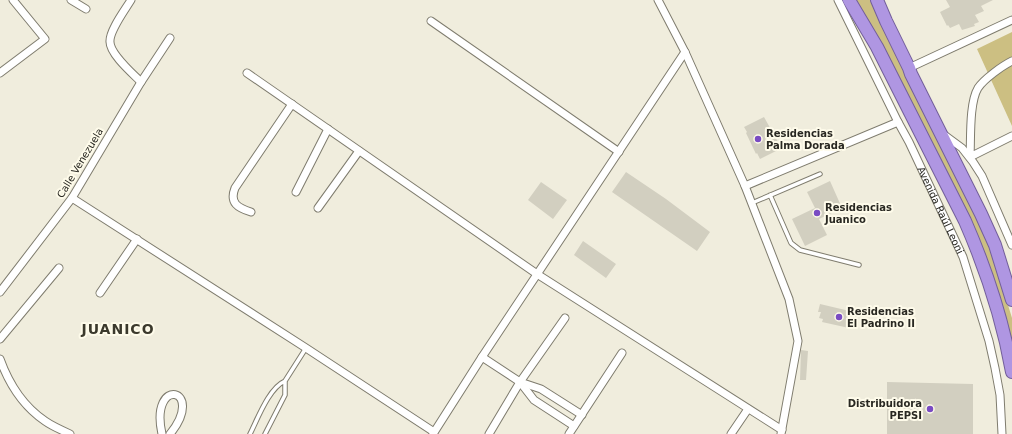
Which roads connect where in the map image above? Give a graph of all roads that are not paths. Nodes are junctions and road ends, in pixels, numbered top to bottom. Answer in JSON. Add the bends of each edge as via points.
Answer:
{"nodes":[{"id":1,"x":13,"y":0,"type":"edge"},
{"id":2,"x":72,"y":0,"type":"edge"},
{"id":3,"x":131,"y":0,"type":"edge"},
{"id":4,"x":658,"y":0,"type":"edge"},
{"id":5,"x":838,"y":0,"type":"edge"},
{"id":6,"x":849,"y":0,"type":"edge"},
{"id":7,"x":878,"y":0,"type":"edge"},
{"id":8,"x":86,"y":9,"type":"dead end"},
{"id":9,"x":1012,"y":20,"type":"edge"},
{"id":10,"x":431,"y":21,"type":"dead end"},
{"id":11,"x":170,"y":38,"type":"dead end"},
{"id":12,"x":685,"y":52,"type":"junction"},
{"id":13,"x":1012,"y":61,"type":"edge"},
{"id":14,"x":909,"y":68,"type":"junction"},
{"id":15,"x":0,"y":73,"type":"edge"},
{"id":16,"x":247,"y":73,"type":"dead end"},
{"id":17,"x":141,"y":82,"type":"junction"},
{"id":18,"x":292,"y":104,"type":"junction"},
{"id":19,"x":898,"y":122,"type":"junction"},
{"id":20,"x":328,"y":129,"type":"junction"},
{"id":21,"x":940,"y":132,"type":"junction"},
{"id":22,"x":1012,"y":136,"type":"edge"},
{"id":23,"x":359,"y":151,"type":"junction"},
{"id":24,"x":619,"y":152,"type":"junction"},
{"id":25,"x":970,"y":156,"type":"junction"},
{"id":26,"x":820,"y":174,"type":"dead end"},
{"id":27,"x":745,"y":186,"type":"junction"},
{"id":28,"x":296,"y":192,"type":"dead end"},
{"id":29,"x":770,"y":195,"type":"junction"},
{"id":30,"x":72,"y":198,"type":"junction"},
{"id":31,"x":752,"y":203,"type":"junction"},
{"id":32,"x":318,"y":208,"type":"dead end"},
{"id":33,"x":251,"y":212,"type":"dead end"},
{"id":34,"x":137,"y":239,"type":"junction"},
{"id":35,"x":1004,"y":243,"type":"edge"},
{"id":36,"x":859,"y":265,"type":"dead end"},
{"id":37,"x":59,"y":268,"type":"dead end"},
{"id":38,"x":538,"y":274,"type":"junction"},
{"id":39,"x":0,"y":292,"type":"edge"},
{"id":40,"x":100,"y":293,"type":"dead end"},
{"id":41,"x":1012,"y":300,"type":"edge"},
{"id":42,"x":565,"y":318,"type":"dead end"},
{"id":43,"x":0,"y":339,"type":"edge"},
{"id":44,"x":306,"y":348,"type":"junction"},
{"id":45,"x":622,"y":353,"type":"dead end"},
{"id":46,"x":482,"y":357,"type":"junction"},
{"id":47,"x":0,"y":359,"type":"edge"},
{"id":48,"x":1012,"y":372,"type":"edge"},
{"id":49,"x":286,"y":381,"type":"junction"},
{"id":50,"x":520,"y":382,"type":"junction"},
{"id":51,"x":748,"y":409,"type":"junction"},
{"id":52,"x":582,"y":415,"type":"junction"},
{"id":53,"x":574,"y":426,"type":"junction"},
{"id":54,"x":781,"y":432,"type":"edge"},
{"id":55,"x":434,"y":433,"type":"edge"},
{"id":56,"x":70,"y":434,"type":"edge"},
{"id":57,"x":162,"y":434,"type":"edge"},
{"id":58,"x":170,"y":434,"type":"edge"},
{"id":59,"x":250,"y":434,"type":"edge"},
{"id":60,"x":265,"y":434,"type":"edge"},
{"id":61,"x":489,"y":434,"type":"edge"},
{"id":62,"x":569,"y":434,"type":"edge"},
{"id":63,"x":732,"y":434,"type":"edge"},
{"id":64,"x":1002,"y":434,"type":"edge"}],
"edges":[{"from":1,"to":15,"type":"street","via":[[45,39]]},
{"from":2,"to":8,"type":"street"},
{"from":3,"to":17,"type":"street","via":[[114,27],[110,42],[115,55]]},
{"from":4,"to":12,"type":"street"},
{"from":5,"to":19,"type":"street","name":"Avenida Raúl Leoni"},
{"from":6,"to":48,"type":"highway","name":"Avenida Raúl Leoni","via":[[877,47],[973,239],[992,293]]},
{"from":7,"to":14,"type":"highway"},
{"from":9,"to":14,"type":"street"},
{"from":10,"to":24,"type":"street"},
{"from":11,"to":17,"type":"street","name":"Calle Venezuela"},
{"from":12,"to":24,"type":"street"},
{"from":12,"to":27,"type":"street"},
{"from":13,"to":25,"type":"street","via":[[981,84],[976,92],[972,109]]},
{"from":14,"to":21,"type":"highway"},
{"from":16,"to":18,"type":"street"},
{"from":17,"to":30,"type":"street","name":"Calle Venezuela"},
{"from":18,"to":20,"type":"street"},
{"from":18,"to":33,"type":"street","via":[[235,188],[233,194],[236,205]]},
{"from":19,"to":27,"type":"street"},
{"from":19,"to":64,"type":"street","name":"Avenida Raúl Leoni","via":[[963,257],[995,368],[1000,395]]},
{"from":20,"to":23,"type":"street"},
{"from":20,"to":28,"type":"street"},
{"from":21,"to":25,"type":"street"},
{"from":21,"to":35,"type":"highway","via":[[981,214]]},
{"from":22,"to":25,"type":"street"},
{"from":23,"to":32,"type":"street"},
{"from":23,"to":38,"type":"street"},
{"from":24,"to":38,"type":"street"},
{"from":25,"to":35,"type":"street","via":[[982,176]]},
{"from":26,"to":29,"type":"lane"},
{"from":27,"to":31,"type":"street"},
{"from":29,"to":31,"type":"lane"},
{"from":29,"to":36,"type":"lane","via":[[795,247]]},
{"from":30,"to":34,"type":"street"},
{"from":30,"to":39,"type":"street","name":"Calle Venezuela"},
{"from":31,"to":54,"type":"street","via":[[789,299],[798,341]]},
{"from":34,"to":40,"type":"street"},
{"from":34,"to":44,"type":"street"},
{"from":35,"to":41,"type":"highway"},
{"from":37,"to":43,"type":"street"},
{"from":38,"to":46,"type":"street"},
{"from":38,"to":51,"type":"street"},
{"from":42,"to":50,"type":"street"},
{"from":44,"to":49,"type":"lane"},
{"from":44,"to":55,"type":"street"},
{"from":45,"to":52,"type":"street"},
{"from":46,"to":50,"type":"street"},
{"from":46,"to":55,"type":"street"},
{"from":47,"to":56,"type":"street","via":[[22,402],[45,421]]},
{"from":49,"to":59,"type":"lane","via":[[273,390]]},
{"from":49,"to":60,"type":"lane","via":[[285,395]]},
{"from":50,"to":52,"type":"street","via":[[541,389]]},
{"from":50,"to":53,"type":"street","via":[[534,400]]},
{"from":50,"to":61,"type":"street"},
{"from":51,"to":54,"type":"street"},
{"from":51,"to":63,"type":"street"},
{"from":52,"to":53,"type":"street"},
{"from":53,"to":62,"type":"street"},
{"from":57,"to":58,"type":"street","via":[[159,415],[161,406],[167,396],[175,393],[182,399],[183,406]]}]}
